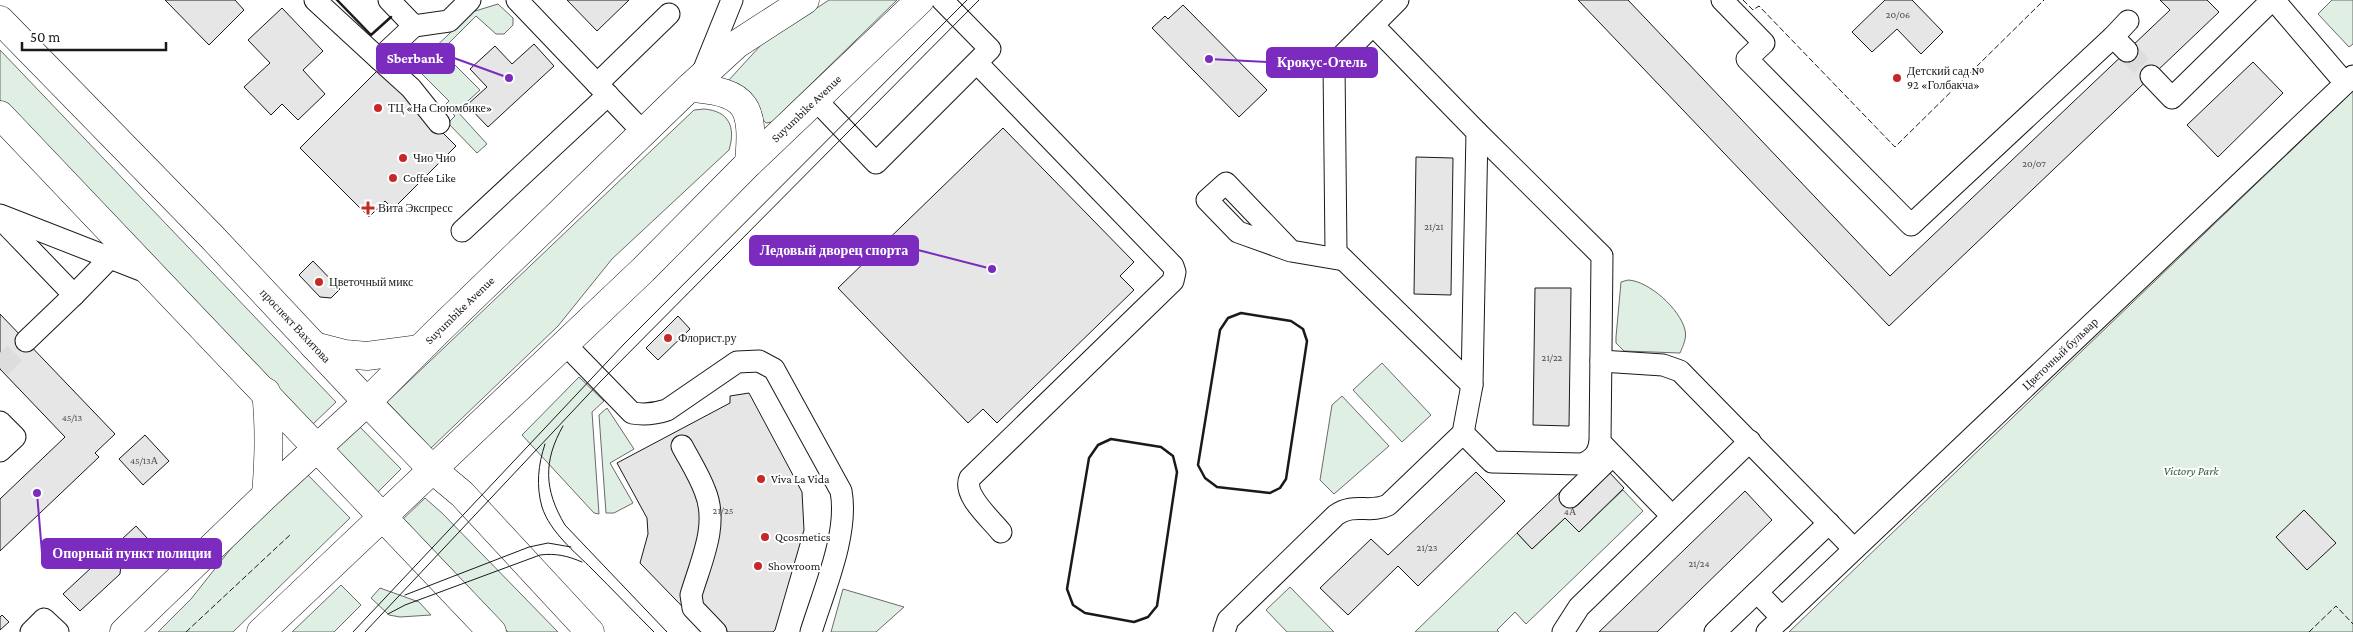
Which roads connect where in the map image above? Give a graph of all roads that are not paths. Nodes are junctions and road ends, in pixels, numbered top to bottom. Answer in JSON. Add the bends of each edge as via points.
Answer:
{"nodes":[{"id":1,"x":314,"y":0,"type":"edge"},
{"id":2,"x":389,"y":0,"type":"edge"},
{"id":3,"x":470,"y":0,"type":"edge"},
{"id":4,"x":517,"y":0,"type":"edge"},
{"id":5,"x":805,"y":0,"type":"edge"},
{"id":6,"x":920,"y":0,"type":"edge"},
{"id":7,"x":942,"y":0,"type":"edge"},
{"id":8,"x":1398,"y":0,"type":"edge"},
{"id":9,"x":1722,"y":0,"type":"edge"},
{"id":10,"x":2273,"y":0,"type":"edge"},
{"id":11,"x":729,"y":2,"type":"edge"},
{"id":12,"x":669,"y":14,"type":"dead end"},
{"id":13,"x":0,"y":20,"type":"edge"},
{"id":14,"x":2128,"y":21,"type":"dead end"},
{"id":15,"x":1373,"y":25,"type":"junction"},
{"id":16,"x":414,"y":26,"type":"junction"},
{"id":17,"x":378,"y":59,"type":"junction"},
{"id":18,"x":977,"y":62,"type":"junction"},
{"id":19,"x":2151,"y":76,"type":"tunnel mouth"},
{"id":20,"x":2349,"y":79,"type":"edge"},
{"id":21,"x":694,"y":83,"type":"junction"},
{"id":22,"x":602,"y":90,"type":"junction"},
{"id":23,"x":816,"y":100,"type":"junction"},
{"id":24,"x":0,"y":115,"type":"edge"},
{"id":25,"x":439,"y":123,"type":"dead end"},
{"id":26,"x":643,"y":132,"type":"junction"},
{"id":27,"x":1477,"y":132,"type":"junction"},
{"id":28,"x":749,"y":163,"type":"junction"},
{"id":29,"x":0,"y":216,"type":"edge"},
{"id":30,"x":462,"y":231,"type":"dead end"},
{"id":31,"x":1291,"y":251,"type":"dead end"},
{"id":32,"x":110,"y":258,"type":"junction"},
{"id":33,"x":1344,"y":260,"type":"junction"},
{"id":34,"x":154,"y":275,"type":"junction"},
{"id":35,"x":74,"y":295,"type":"junction"},
{"id":36,"x":26,"y":341,"type":"tunnel mouth"},
{"id":37,"x":564,"y":343,"type":"junction"},
{"id":38,"x":314,"y":346,"type":"junction"},
{"id":39,"x":420,"y":349,"type":"junction"},
{"id":40,"x":1601,"y":361,"type":"junction"},
{"id":41,"x":1472,"y":385,"type":"junction"},
{"id":42,"x":266,"y":392,"type":"junction"},
{"id":43,"x":367,"y":402,"type":"junction"},
{"id":44,"x":488,"y":417,"type":"junction"},
{"id":45,"x":0,"y":422,"type":"edge"},
{"id":46,"x":1463,"y":433,"type":"junction"},
{"id":47,"x":1750,"y":441,"type":"junction"},
{"id":48,"x":682,"y":446,"type":"dead end"},
{"id":49,"x":318,"y":447,"type":"junction"},
{"id":50,"x":1607,"y":449,"type":"junction"},
{"id":51,"x":0,"y":451,"type":"edge"},
{"id":52,"x":432,"y":469,"type":"junction"},
{"id":53,"x":462,"y":494,"type":"junction"},
{"id":54,"x":266,"y":496,"type":"junction"},
{"id":55,"x":1570,"y":497,"type":"dead end"},
{"id":56,"x":383,"y":516,"type":"junction"},
{"id":57,"x":1672,"y":516,"type":"junction"},
{"id":58,"x":1828,"y":523,"type":"junction"},
{"id":59,"x":1001,"y":532,"type":"dead end"},
{"id":60,"x":411,"y":546,"type":"junction"},
{"id":61,"x":1854,"y":549,"type":"junction"},
{"id":62,"x":332,"y":565,"type":"junction"},
{"id":63,"x":1757,"y":592,"type":"junction"},
{"id":64,"x":1774,"y":625,"type":"edge"},
{"id":65,"x":30,"y":632,"type":"edge"},
{"id":66,"x":58,"y":632,"type":"edge"},
{"id":67,"x":124,"y":632,"type":"edge"},
{"id":68,"x":261,"y":632,"type":"edge"},
{"id":69,"x":492,"y":632,"type":"edge"},
{"id":70,"x":590,"y":632,"type":"edge"},
{"id":71,"x":716,"y":632,"type":"edge"},
{"id":72,"x":812,"y":632,"type":"edge"},
{"id":73,"x":1224,"y":632,"type":"edge"},
{"id":74,"x":1563,"y":632,"type":"edge"},
{"id":75,"x":1715,"y":632,"type":"edge"}],
"edges":[{"from":1,"to":17,"type":"street"},
{"from":2,"to":16,"type":"street"},
{"from":3,"to":16,"type":"street","via":[[448,21]]},
{"from":4,"to":22,"type":"street"},
{"from":5,"to":21,"type":"main road","name":"Suyumbike Avenue","via":[[738,44]]},
{"from":6,"to":23,"type":"main road","name":"Suyumbike Avenue"},
{"from":7,"to":18,"type":"street","via":[[990,50]]},
{"from":8,"to":15,"type":"street"},
{"from":9,"to":14,"type":"street","via":[[1764,43],[1747,59],[1912,225],[2120,44]]},
{"from":10,"to":19,"type":"street","via":[[2172,98]]},
{"from":10,"to":20,"type":"street"},
{"from":11,"to":21,"type":"street"},
{"from":12,"to":22,"type":"street"},
{"from":13,"to":38,"type":"main road","name":"проспект Вахитова"},
{"from":15,"to":27,"type":"street"},
{"from":15,"to":33,"type":"street","via":[[1334,64],[1336,252]]},
{"from":16,"to":17,"type":"street"},
{"from":17,"to":25,"type":"street","via":[[411,88]]},
{"from":18,"to":23,"type":"street","via":[[876,163]]},
{"from":18,"to":59,"type":"street","via":[[1175,272],[1173,281],[970,478],[969,494]]},
{"from":20,"to":61,"type":"street","name":"Цветочный бульвар"},
{"from":21,"to":26,"type":"main road","name":"Suyumbike Avenue"},
{"from":21,"to":28,"type":"main road","via":[[730,95],[746,107],[752,130]]},
{"from":22,"to":26,"type":"street"},
{"from":22,"to":30,"type":"street"},
{"from":23,"to":28,"type":"main road","name":"Suyumbike Avenue"},
{"from":24,"to":34,"type":"main road"},
{"from":26,"to":39,"type":"main road","name":"Suyumbike Avenue"},
{"from":27,"to":40,"type":"street","via":[[1602,256]]},
{"from":27,"to":41,"type":"street"},
{"from":28,"to":37,"type":"main road","name":"Suyumbike Avenue","via":[[643,270]]},
{"from":29,"to":32,"type":"street"},
{"from":29,"to":35,"type":"street"},
{"from":31,"to":33,"type":"street"},
{"from":32,"to":34,"type":"street"},
{"from":32,"to":35,"type":"street"},
{"from":33,"to":41,"type":"street"},
{"from":34,"to":42,"type":"main road"},
{"from":35,"to":36,"type":"street"},
{"from":37,"to":44,"type":"main road","name":"Suyumbike Avenue"},
{"from":37,"to":72,"type":"street","via":[[632,413],[639,414],[667,410],[737,362],[759,361],[774,369],[843,500],[842,530]]},
{"from":38,"to":39,"type":"main road","via":[[367,356]]},
{"from":38,"to":43,"type":"main road","name":"проспект Вахитова"},
{"from":39,"to":43,"type":"main road","name":"Suyumbike Avenue"},
{"from":40,"to":47,"type":"street","via":[[1663,365],[1680,371]]},
{"from":40,"to":50,"type":"street"},
{"from":41,"to":46,"type":"street"},
{"from":42,"to":49,"type":"main road"},
{"from":42,"to":54,"type":"main road","via":[[270,422]]},
{"from":43,"to":49,"type":"main road","name":"Suyumbike Avenue"},
{"from":43,"to":52,"type":"main road","name":"проспект Вахитова"},
{"from":44,"to":52,"type":"main road","name":"Suyumbike Avenue"},
{"from":44,"to":53,"type":"main road","via":[[467,450],[460,477]]},
{"from":45,"to":51,"type":"street","via":[[15,437]]},
{"from":46,"to":50,"type":"street","via":[[1492,462],[1582,464]]},
{"from":46,"to":73,"type":"street","via":[[1388,505],[1375,509],[1354,507],[1336,515],[1228,620]]},
{"from":47,"to":57,"type":"street"},
{"from":47,"to":58,"type":"street"},
{"from":48,"to":71,"type":"street","via":[[705,489],[711,515],[711,527],[691,595],[692,604]]},
{"from":49,"to":54,"type":"main road","name":"Suyumbike Avenue"},
{"from":49,"to":56,"type":"main road"},
{"from":50,"to":55,"type":"street"},
{"from":50,"to":57,"type":"street"},
{"from":52,"to":53,"type":"main road","name":"проспект Вахитова"},
{"from":52,"to":56,"type":"main road","name":"Suyumbike Avenue"},
{"from":53,"to":70,"type":"main road","name":"проспект Вахитова"},
{"from":54,"to":67,"type":"main road","name":"Suyumbike Avenue"},
{"from":56,"to":60,"type":"main road"},
{"from":56,"to":62,"type":"main road","name":"Suyumbike Avenue"},
{"from":57,"to":74,"type":"street","via":[[1579,606]]},
{"from":58,"to":61,"type":"street"},
{"from":58,"to":63,"type":"street"},
{"from":60,"to":62,"type":"main road","via":[[369,548]]},
{"from":60,"to":69,"type":"main road"},
{"from":61,"to":64,"type":"street","name":"Цветочный бульвар"},
{"from":62,"to":68,"type":"main road","name":"Suyumbike Avenue"},
{"from":63,"to":64,"type":"street"},
{"from":63,"to":75,"type":"street"},
{"from":65,"to":66,"type":"street","via":[[44,619]]}]}
